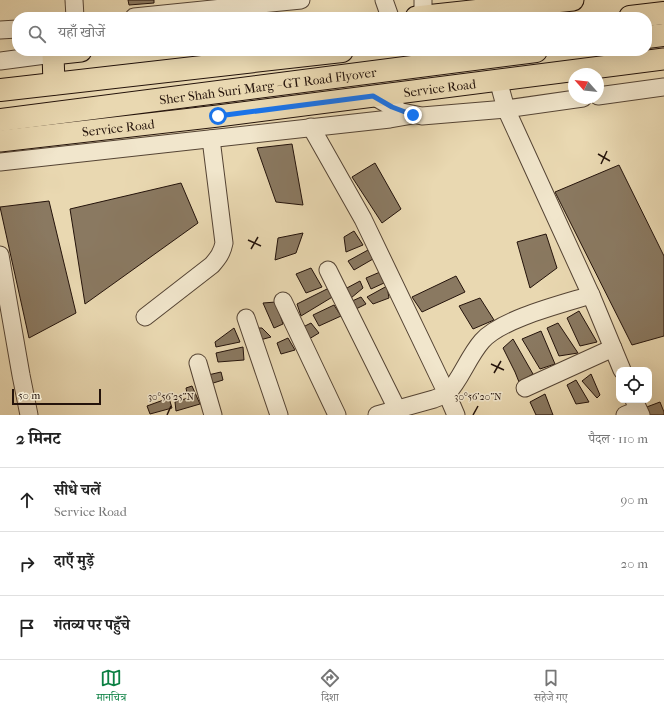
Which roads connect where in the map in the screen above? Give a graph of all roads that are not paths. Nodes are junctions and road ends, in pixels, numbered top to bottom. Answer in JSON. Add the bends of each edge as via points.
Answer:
{"nodes":[{"id":1,"x":74,"y":0,"type":"edge"},
{"id":2,"x":301,"y":0,"type":"edge"},
{"id":3,"x":384,"y":0,"type":"edge"},
{"id":4,"x":572,"y":0,"type":"edge"},
{"id":5,"x":421,"y":11,"type":"edge"},
{"id":6,"x":75,"y":12,"type":"edge"},
{"id":7,"x":183,"y":12,"type":"edge"},
{"id":8,"x":388,"y":12,"type":"edge"},
{"id":9,"x":664,"y":12,"type":"edge"},
{"id":10,"x":652,"y":14,"type":"edge"},
{"id":11,"x":12,"y":29,"type":"edge"},
{"id":12,"x":0,"y":30,"type":"edge"},
{"id":13,"x":664,"y":35,"type":"edge"},
{"id":14,"x":652,"y":36,"type":"edge"},
{"id":15,"x":37,"y":56,"type":"edge"},
{"id":16,"x":52,"y":56,"type":"edge"},
{"id":17,"x":298,"y":56,"type":"edge"},
{"id":18,"x":497,"y":56,"type":"edge"},
{"id":19,"x":664,"y":58,"type":"edge"},
{"id":20,"x":0,"y":61,"type":"edge"},
{"id":21,"x":498,"y":80,"type":"junction"},
{"id":22,"x":54,"y":84,"type":"junction"},
{"id":23,"x":664,"y":87,"type":"edge"},
{"id":24,"x":0,"y":90,"type":"edge"},
{"id":25,"x":604,"y":95,"type":"edge"},
{"id":26,"x":373,"y":96,"type":"junction"},
{"id":27,"x":568,"y":100,"type":"edge"},
{"id":28,"x":506,"y":109,"type":"junction"},
{"id":29,"x":413,"y":115,"type":"junction"},
{"id":30,"x":0,"y":120,"type":"edge"},
{"id":31,"x":311,"y":128,"type":"junction"},
{"id":32,"x":211,"y":139,"type":"junction"},
{"id":33,"x":0,"y":141,"type":"edge"},
{"id":34,"x":0,"y":162,"type":"edge"},
{"id":35,"x":0,"y":255,"type":"edge"},
{"id":36,"x":328,"y":270,"type":"dead end"},
{"id":37,"x":591,"y":294,"type":"junction"},
{"id":38,"x":283,"y":301,"type":"dead end"},
{"id":39,"x":144,"y":318,"type":"dead end"},
{"id":40,"x":246,"y":318,"type":"dead end"},
{"id":41,"x":613,"y":348,"type":"junction"},
{"id":42,"x":198,"y":364,"type":"dead end"},
{"id":43,"x":621,"y":367,"type":"edge"},
{"id":44,"x":525,"y":388,"type":"dead end"},
{"id":45,"x":446,"y":394,"type":"junction"},
{"id":46,"x":399,"y":412,"type":"edge"},
{"id":47,"x":29,"y":415,"type":"edge"},
{"id":48,"x":213,"y":415,"type":"edge"},
{"id":49,"x":279,"y":415,"type":"edge"},
{"id":50,"x":337,"y":415,"type":"edge"},
{"id":51,"x":377,"y":415,"type":"edge"},
{"id":52,"x":456,"y":415,"type":"edge"}],
"edges":[{"from":1,"to":6,"type":"street"},
{"from":2,"to":7,"type":"street"},
{"from":3,"to":8,"type":"street"},
{"from":4,"to":5,"type":"main road"},
{"from":9,"to":10,"type":"highway"},
{"from":11,"to":12,"type":"street"},
{"from":13,"to":14,"type":"highway"},
{"from":15,"to":20,"type":"street"},
{"from":16,"to":22,"type":"main road"},
{"from":17,"to":22,"type":"highway","name":"Sher Shah Suri Marg - GT Road Flyover"},
{"from":18,"to":30,"type":"highway","name":"Sher Shah Suri Marg - GT Road Flyover"},
{"from":19,"to":21,"type":"main road","name":"Service Road"},
{"from":21,"to":26,"type":"main road","name":"Service Road"},
{"from":21,"to":28,"type":"street"},
{"from":22,"to":24,"type":"highway","name":"Sher Shah Suri Marg - GT Road Flyover"},
{"from":23,"to":25,"type":"street"},
{"from":26,"to":29,"type":"street"},
{"from":26,"to":33,"type":"main road","name":"Service Road"},
{"from":27,"to":28,"type":"street"},
{"from":28,"to":29,"type":"street"},
{"from":28,"to":37,"type":"street"},
{"from":29,"to":31,"type":"street"},
{"from":31,"to":32,"type":"street"},
{"from":31,"to":45,"type":"street","via":[[363,219]]},
{"from":32,"to":34,"type":"street"},
{"from":32,"to":39,"type":"street","via":[[224,243],[222,252],[212,265]]},
{"from":35,"to":47,"type":"street"},
{"from":36,"to":46,"type":"street"},
{"from":37,"to":41,"type":"street"},
{"from":37,"to":45,"type":"street","via":[[519,318],[491,332],[482,340]]},
{"from":38,"to":50,"type":"street"},
{"from":40,"to":49,"type":"street"},
{"from":41,"to":43,"type":"street"},
{"from":41,"to":44,"type":"street"},
{"from":42,"to":48,"type":"street"},
{"from":45,"to":46,"type":"street"},
{"from":45,"to":52,"type":"street"},
{"from":46,"to":51,"type":"street"}]}
